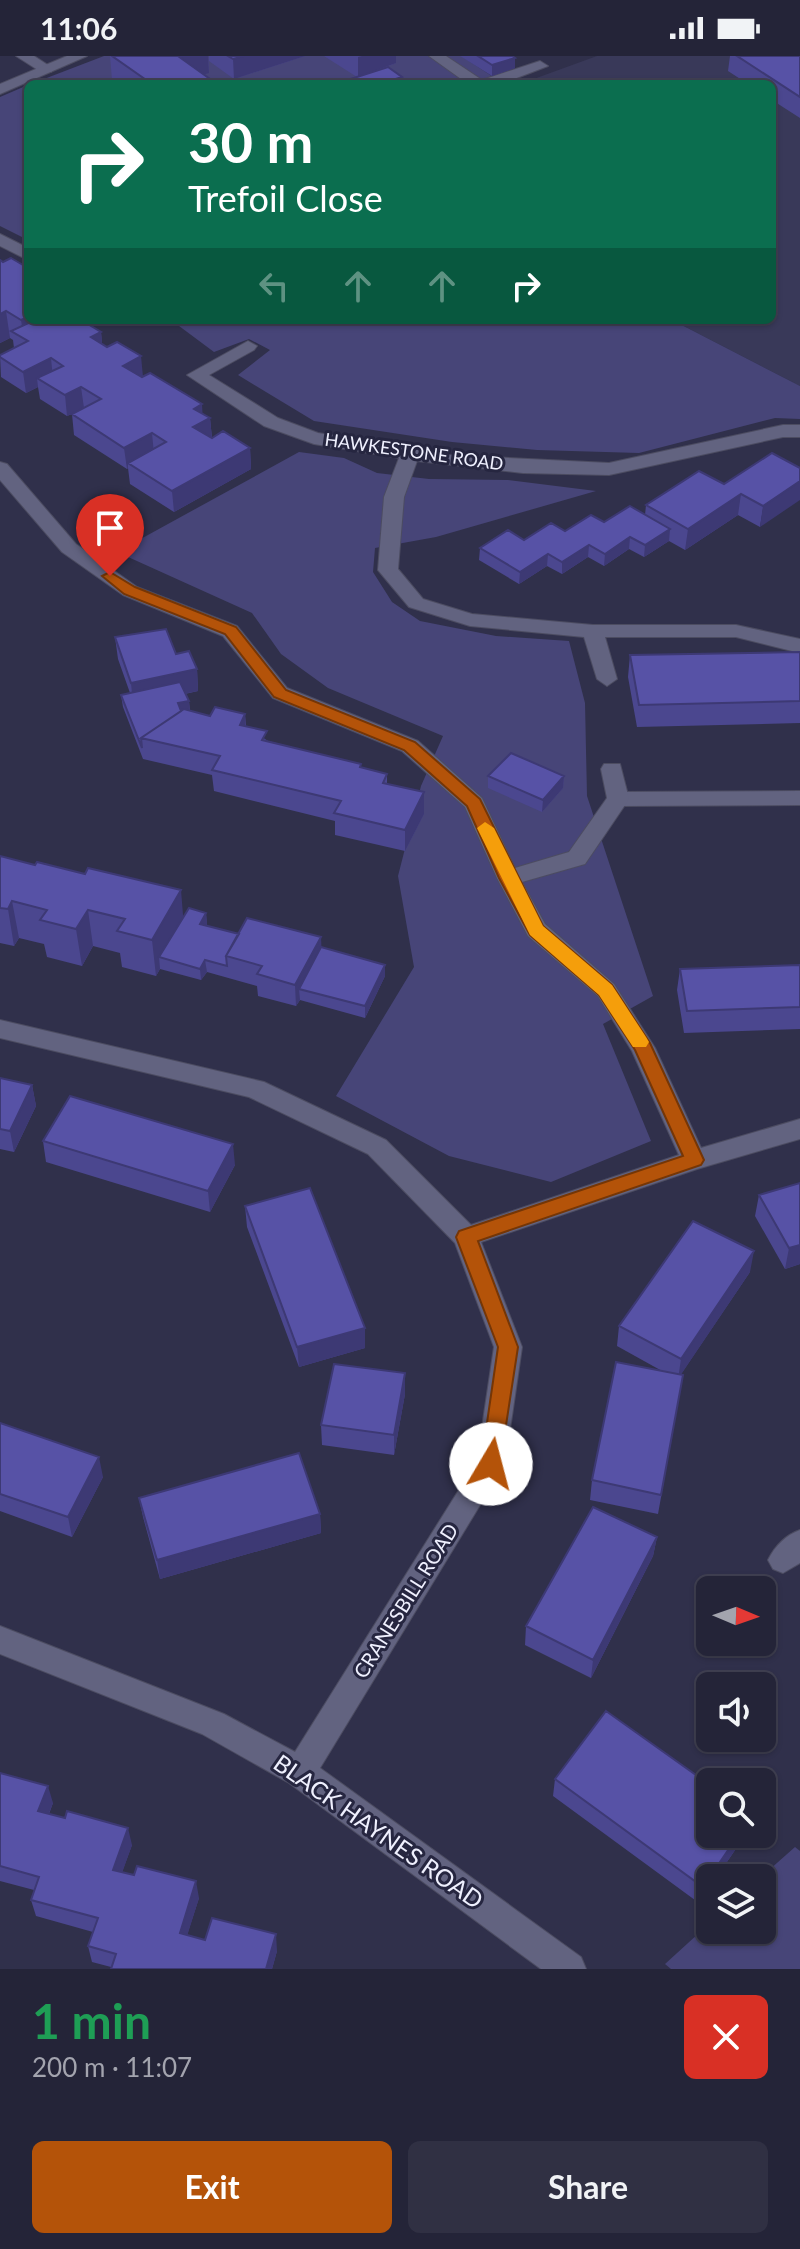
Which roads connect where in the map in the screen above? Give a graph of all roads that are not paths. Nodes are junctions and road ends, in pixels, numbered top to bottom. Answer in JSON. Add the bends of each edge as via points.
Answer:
{"nodes":[{"id":1,"x":23,"y":56,"type":"edge"},
{"id":2,"x":80,"y":56,"type":"edge"},
{"id":3,"x":436,"y":56,"type":"edge"},
{"id":4,"x":540,"y":66,"type":"dead end"},
{"id":5,"x":46,"y":69,"type":"junction"},
{"id":6,"x":472,"y":80,"type":"edge"},
{"id":7,"x":498,"y":80,"type":"edge"},
{"id":8,"x":0,"y":89,"type":"edge"},
{"id":9,"x":0,"y":239,"type":"edge"},
{"id":10,"x":24,"y":253,"type":"edge"},
{"id":11,"x":248,"y":346,"type":"dead end"},
{"id":12,"x":800,"y":431,"type":"edge"},
{"id":13,"x":410,"y":455,"type":"junction"},
{"id":14,"x":0,"y":468,"type":"edge"},
{"id":15,"x":593,"y":631,"type":"junction"},
{"id":16,"x":800,"y":646,"type":"edge"},
{"id":17,"x":607,"y":679,"type":"dead end"},
{"id":18,"x":612,"y":769,"type":"dead end"},
{"id":19,"x":800,"y":798,"type":"edge"},
{"id":20,"x":618,"y":799,"type":"junction"},
{"id":21,"x":508,"y":878,"type":"junction"},
{"id":22,"x":0,"y":1029,"type":"edge"},
{"id":23,"x":800,"y":1129,"type":"edge"},
{"id":24,"x":694,"y":1160,"type":"junction"},
{"id":25,"x":466,"y":1237,"type":"junction"},
{"id":26,"x":0,"y":1640,"type":"edge"},
{"id":27,"x":300,"y":1772,"type":"junction"},
{"id":28,"x":569,"y":1969,"type":"edge"}],
"edges":[{"from":1,"to":5,"type":"street"},
{"from":2,"to":5,"type":"street"},
{"from":3,"to":6,"type":"street"},
{"from":4,"to":7,"type":"street"},
{"from":5,"to":8,"type":"street"},
{"from":9,"to":10,"type":"street"},
{"from":11,"to":13,"type":"street","name":"HAWKESTONE ROAD","via":[[196,375],[271,422],[314,438]]},
{"from":12,"to":13,"type":"street","name":"HAWKESTONE ROAD","via":[[609,469],[523,467]]},
{"from":13,"to":15,"type":"street","via":[[394,497],[388,570],[416,603],[470,620]]},
{"from":14,"to":21,"type":"street","via":[[69,548],[130,591],[230,631],[280,693],[410,746],[474,803]]},
{"from":15,"to":16,"type":"street","via":[[736,631]]},
{"from":15,"to":17,"type":"street"},
{"from":18,"to":20,"type":"street"},
{"from":19,"to":20,"type":"street"},
{"from":20,"to":21,"type":"street","via":[[577,858]]},
{"from":21,"to":24,"type":"street","via":[[536,930],[606,990],[643,1048]]},
{"from":22,"to":25,"type":"street","name":"CRANESBILL ROAD","via":[[255,1089],[377,1147]]},
{"from":23,"to":24,"type":"street"},
{"from":24,"to":25,"type":"street"},
{"from":25,"to":27,"type":"street","name":"CRANESBILL ROAD","via":[[508,1347],[491,1464]]},
{"from":26,"to":27,"type":"street","name":"BLACK HAYNES ROAD","via":[[213,1724]]},
{"from":27,"to":28,"type":"street","name":"BLACK HAYNES ROAD"}]}
